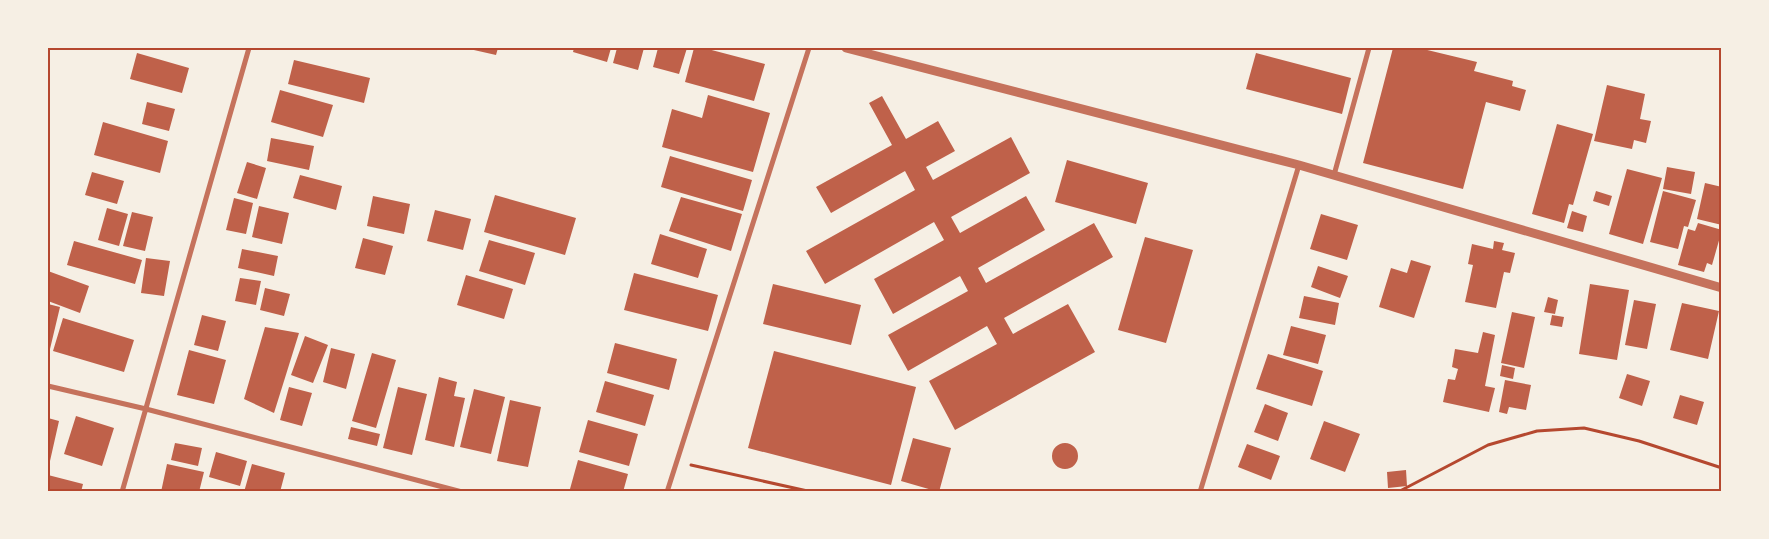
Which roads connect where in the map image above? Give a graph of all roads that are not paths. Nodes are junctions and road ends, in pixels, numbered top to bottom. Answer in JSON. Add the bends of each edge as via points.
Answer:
{"nodes":[{"id":1,"x":249,"y":48,"type":"edge"},
{"id":2,"x":809,"y":48,"type":"edge"},
{"id":3,"x":846,"y":48,"type":"edge"},
{"id":4,"x":1369,"y":48,"type":"edge"},
{"id":5,"x":1299,"y":165,"type":"junction"},
{"id":6,"x":1334,"y":175,"type":"junction"},
{"id":7,"x":1722,"y":288,"type":"edge"},
{"id":8,"x":48,"y":386,"type":"edge"},
{"id":9,"x":146,"y":409,"type":"junction"},
{"id":10,"x":122,"y":492,"type":"edge"},
{"id":11,"x":462,"y":492,"type":"edge"},
{"id":12,"x":667,"y":492,"type":"edge"},
{"id":13,"x":1200,"y":492,"type":"edge"}],
"edges":[{"from":1,"to":9,"type":"street"},
{"from":2,"to":12,"type":"street"},
{"from":3,"to":5,"type":"street"},
{"from":4,"to":6,"type":"street"},
{"from":5,"to":6,"type":"street"},
{"from":5,"to":13,"type":"street"},
{"from":6,"to":7,"type":"street"},
{"from":8,"to":9,"type":"street"},
{"from":9,"to":10,"type":"street"},
{"from":9,"to":11,"type":"street"}]}
